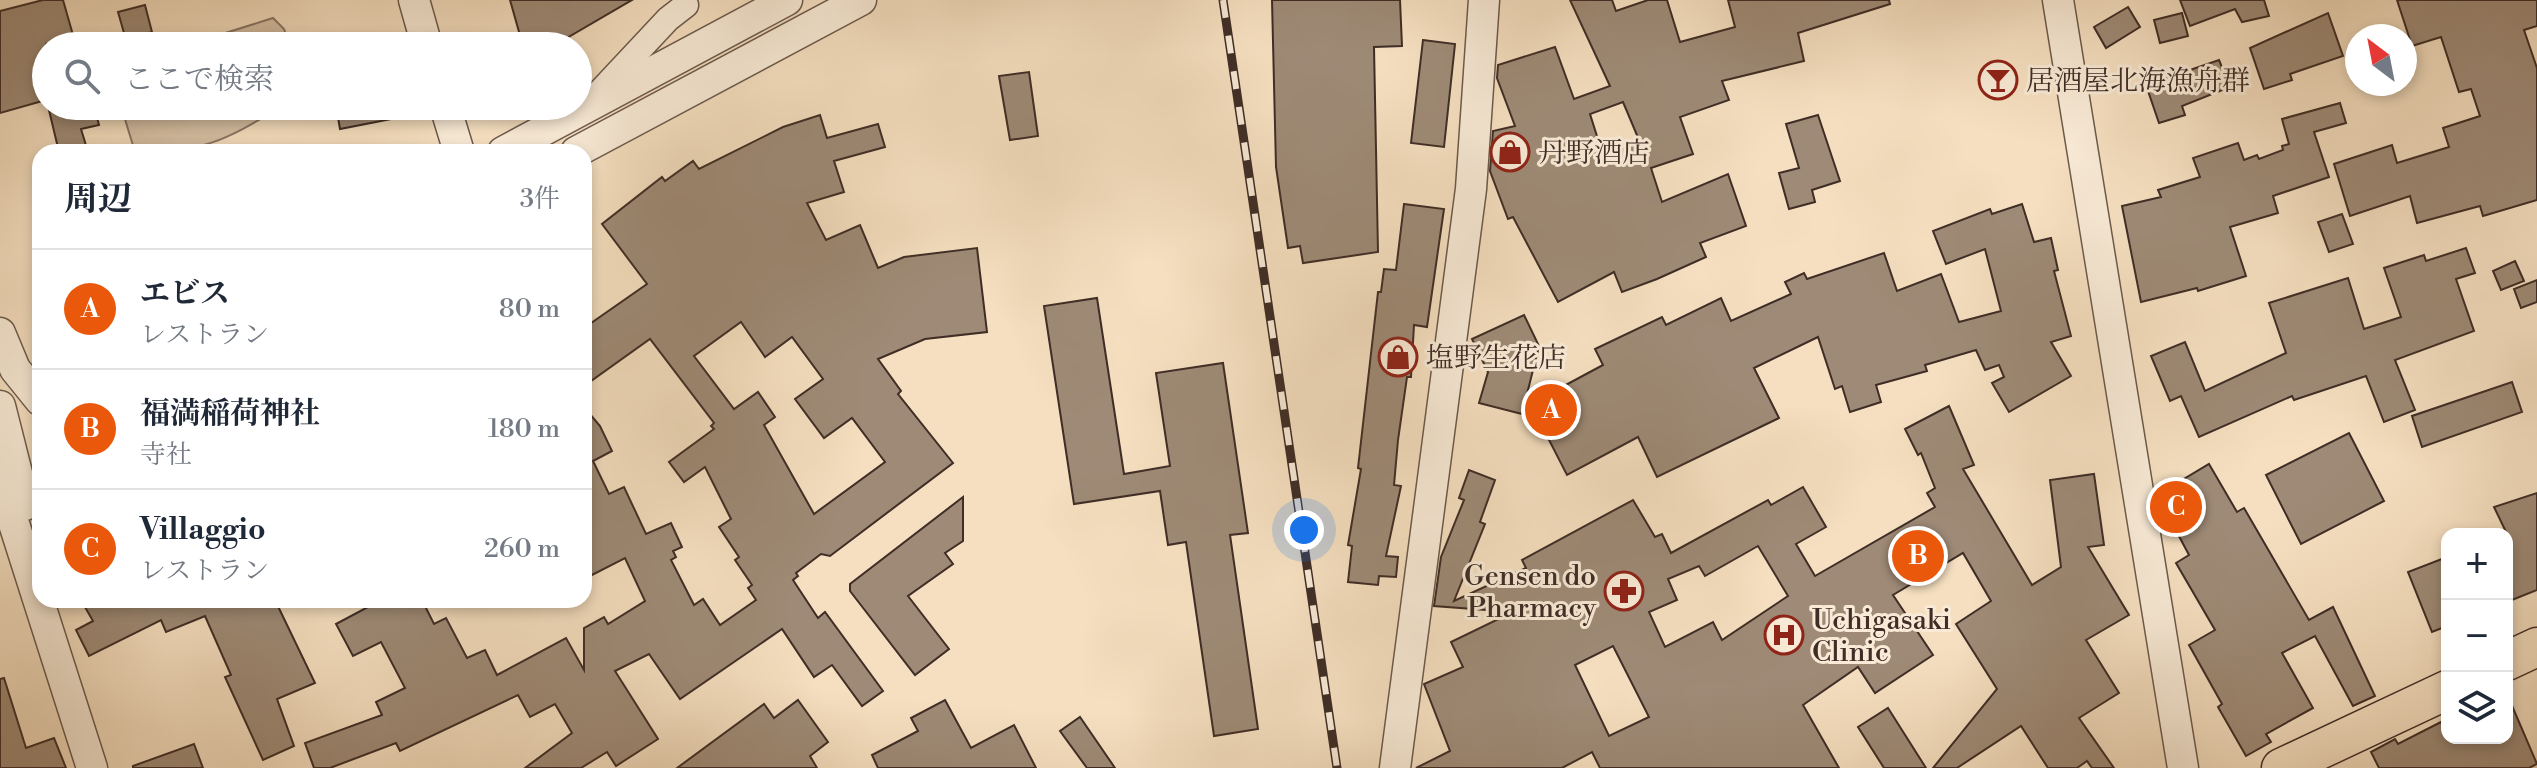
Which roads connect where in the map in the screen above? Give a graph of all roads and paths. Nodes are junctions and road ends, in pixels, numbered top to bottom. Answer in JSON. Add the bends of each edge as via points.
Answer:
{"nodes":[{"id":1,"x":414,"y":0,"type":"edge"},
{"id":2,"x":787,"y":0,"type":"edge"},
{"id":3,"x":861,"y":0,"type":"edge"},
{"id":4,"x":1484,"y":0,"type":"edge"},
{"id":5,"x":2058,"y":0,"type":"edge"},
{"id":6,"x":423,"y":32,"type":"edge"},
{"id":7,"x":703,"y":42,"type":"junction"},
{"id":8,"x":592,"y":101,"type":"edge"},
{"id":9,"x":592,"y":102,"type":"edge"},
{"id":10,"x":449,"y":120,"type":"edge"},
{"id":11,"x":560,"y":120,"type":"edge"},
{"id":12,"x":457,"y":144,"type":"edge"},
{"id":13,"x":517,"y":144,"type":"edge"},
{"id":14,"x":591,"y":144,"type":"edge"},
{"id":15,"x":0,"y":333,"type":"edge"},
{"id":16,"x":32,"y":390,"type":"edge"},
{"id":17,"x":0,"y":406,"type":"edge"},
{"id":18,"x":0,"y":480,"type":"edge"},
{"id":19,"x":19,"y":512,"type":"edge"},
{"id":20,"x":32,"y":584,"type":"edge"},
{"id":21,"x":40,"y":608,"type":"edge"},
{"id":22,"x":2537,"y":647,"type":"edge"},
{"id":23,"x":2513,"y":658,"type":"edge"},
{"id":24,"x":2441,"y":693,"type":"edge"},
{"id":25,"x":92,"y":768,"type":"edge"},
{"id":26,"x":1395,"y":768,"type":"edge"},
{"id":27,"x":2183,"y":768,"type":"edge"},
{"id":28,"x":2281,"y":768,"type":"edge"}],
"edges":[{"from":1,"to":6,"type":"street"},
{"from":2,"to":7,"type":"street"},
{"from":3,"to":14,"type":"street"},
{"from":4,"to":26,"type":"street","via":[[1471,189]]},
{"from":5,"to":27,"type":"street"},
{"from":7,"to":8,"type":"street","via":[[684,32],[686,5]]},
{"from":7,"to":9,"type":"street"},
{"from":10,"to":12,"type":"street"},
{"from":11,"to":13,"type":"street"},
{"from":15,"to":16,"type":"street","via":[[15,369]]},
{"from":17,"to":19,"type":"street"},
{"from":18,"to":19,"type":"street"},
{"from":19,"to":20,"type":"street"},
{"from":21,"to":25,"type":"street"},
{"from":22,"to":23,"type":"main road"},
{"from":24,"to":28,"type":"main road"}]}
